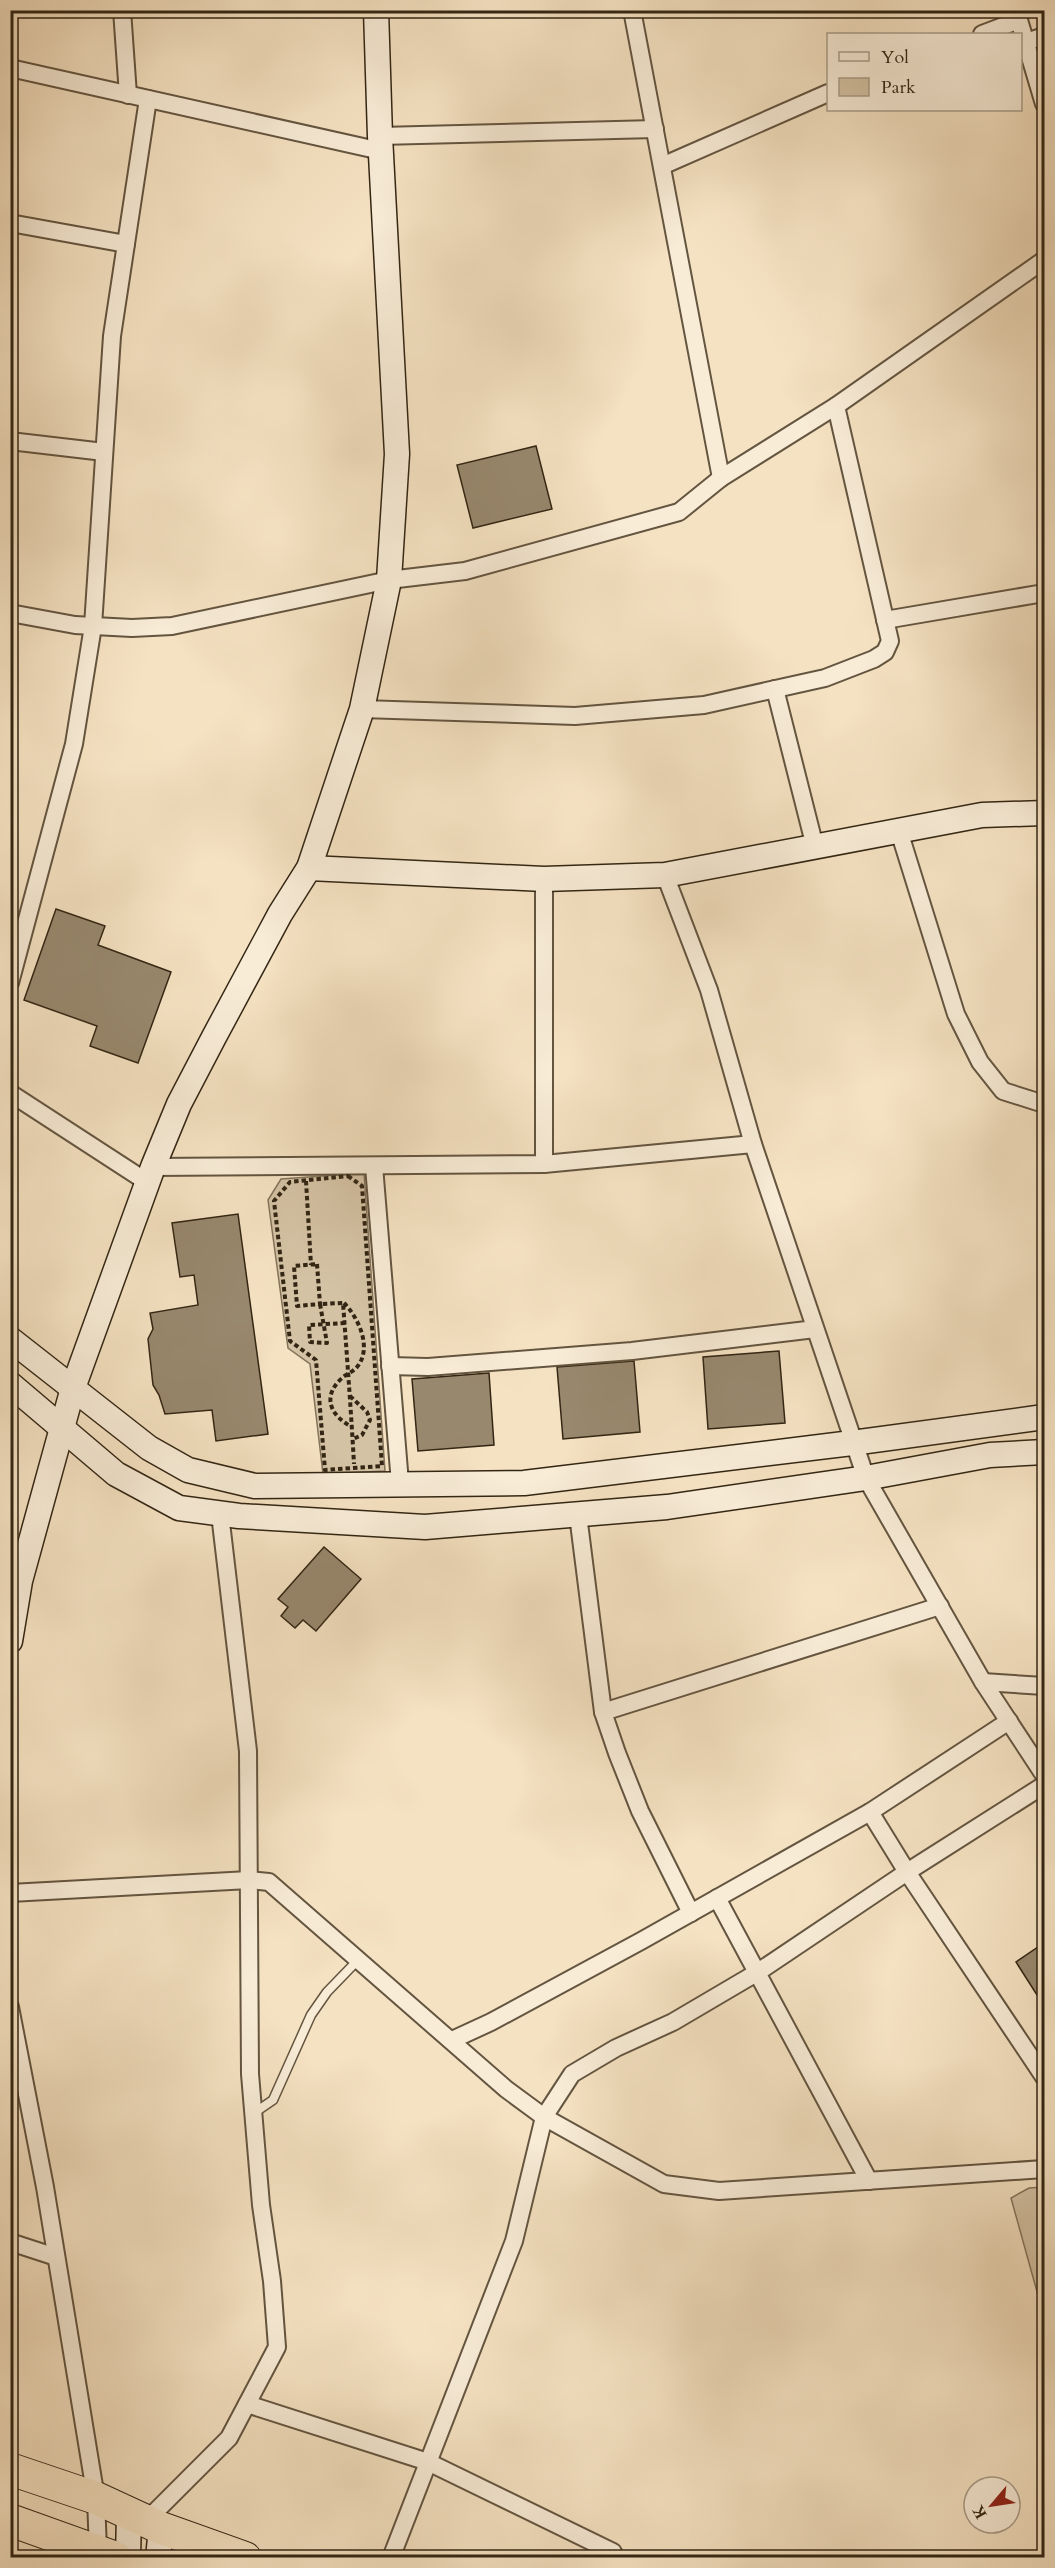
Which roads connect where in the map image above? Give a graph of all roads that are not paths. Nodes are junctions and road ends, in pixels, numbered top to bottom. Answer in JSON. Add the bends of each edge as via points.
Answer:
{"nodes":[{"id":1,"x":122,"y":10,"type":"edge"},
{"id":2,"x":376,"y":10,"type":"edge"},
{"id":3,"x":632,"y":10,"type":"edge"},
{"id":4,"x":1017,"y":15,"type":"edge"},
{"id":5,"x":984,"y":33,"type":"edge"},
{"id":6,"x":1044,"y":36,"type":"edge"},
{"id":7,"x":1026,"y":42,"type":"junction"},
{"id":8,"x":10,"y":68,"type":"edge"},
{"id":9,"x":827,"y":93,"type":"edge"},
{"id":10,"x":128,"y":95,"type":"junction"},
{"id":11,"x":148,"y":99,"type":"junction"},
{"id":12,"x":1044,"y":104,"type":"edge"},
{"id":13,"x":655,"y":129,"type":"junction"},
{"id":14,"x":380,"y":143,"type":"junction"},
{"id":15,"x":662,"y":166,"type":"junction"},
{"id":16,"x":10,"y":223,"type":"edge"},
{"id":17,"x":126,"y":244,"type":"junction"},
{"id":18,"x":1044,"y":260,"type":"edge"},
{"id":19,"x":836,"y":406,"type":"junction"},
{"id":20,"x":10,"y":441,"type":"edge"},
{"id":21,"x":104,"y":452,"type":"junction"},
{"id":22,"x":721,"y":478,"type":"junction"},
{"id":23,"x":389,"y":580,"type":"junction"},
{"id":24,"x":1044,"y":593,"type":"edge"},
{"id":25,"x":10,"y":613,"type":"edge"},
{"id":26,"x":885,"y":620,"type":"junction"},
{"id":27,"x":93,"y":626,"type":"junction"},
{"id":28,"x":775,"y":689,"type":"junction"},
{"id":29,"x":362,"y":709,"type":"junction"},
{"id":30,"x":1044,"y":813,"type":"edge"},
{"id":31,"x":899,"y":831,"type":"junction"},
{"id":32,"x":815,"y":847,"type":"junction"},
{"id":33,"x":309,"y":868,"type":"junction"},
{"id":34,"x":665,"y":875,"type":"junction"},
{"id":35,"x":543,"y":879,"type":"junction"},
{"id":36,"x":10,"y":983,"type":"edge"},
{"id":37,"x":10,"y":1094,"type":"edge"},
{"id":38,"x":1044,"y":1104,"type":"edge"},
{"id":39,"x":753,"y":1144,"type":"junction"},
{"id":40,"x":544,"y":1164,"type":"junction"},
{"id":41,"x":374,"y":1166,"type":"junction"},
{"id":42,"x":150,"y":1174,"type":"junction"},
{"id":43,"x":815,"y":1329,"type":"junction"},
{"id":44,"x":10,"y":1339,"type":"edge"},
{"id":45,"x":390,"y":1366,"type":"junction"},
{"id":46,"x":10,"y":1384,"type":"edge"},
{"id":47,"x":73,"y":1388,"type":"junction"},
{"id":48,"x":1044,"y":1412,"type":"edge"},
{"id":49,"x":1044,"y":1417,"type":"edge"},
{"id":50,"x":64,"y":1428,"type":"junction"},
{"id":51,"x":852,"y":1443,"type":"junction"},
{"id":52,"x":1044,"y":1452,"type":"edge"},
{"id":53,"x":866,"y":1478,"type":"junction"},
{"id":54,"x":400,"y":1483,"type":"junction"},
{"id":55,"x":220,"y":1514,"type":"junction"},
{"id":56,"x":578,"y":1515,"type":"junction"},
{"id":57,"x":940,"y":1606,"type":"junction"},
{"id":58,"x":10,"y":1641,"type":"edge"},
{"id":59,"x":983,"y":1682,"type":"junction"},
{"id":60,"x":1044,"y":1686,"type":"edge"},
{"id":61,"x":603,"y":1712,"type":"junction"},
{"id":62,"x":1010,"y":1721,"type":"junction"},
{"id":63,"x":1044,"y":1775,"type":"edge"},
{"id":64,"x":1044,"y":1785,"type":"edge"},
{"id":65,"x":870,"y":1812,"type":"junction"},
{"id":66,"x":907,"y":1872,"type":"junction"},
{"id":67,"x":249,"y":1880,"type":"junction"},
{"id":68,"x":10,"y":1893,"type":"edge"},
{"id":69,"x":717,"y":1898,"type":"junction"},
{"id":70,"x":691,"y":1913,"type":"junction"},
{"id":71,"x":357,"y":1961,"type":"junction"},
{"id":72,"x":758,"y":1971,"type":"junction"},
{"id":73,"x":10,"y":2007,"type":"edge"},
{"id":74,"x":452,"y":2040,"type":"junction"},
{"id":75,"x":1044,"y":2077,"type":"edge"},
{"id":76,"x":254,"y":2113,"type":"junction"},
{"id":77,"x":544,"y":2117,"type":"junction"},
{"id":78,"x":1044,"y":2169,"type":"edge"},
{"id":79,"x":869,"y":2181,"type":"junction"},
{"id":80,"x":10,"y":2242,"type":"edge"},
{"id":81,"x":56,"y":2257,"type":"junction"},
{"id":82,"x":247,"y":2404,"type":"junction"},
{"id":83,"x":428,"y":2462,"type":"junction"},
{"id":84,"x":10,"y":2469,"type":"edge"},
{"id":85,"x":96,"y":2498,"type":"junction"},
{"id":86,"x":10,"y":2520,"type":"edge"},
{"id":87,"x":149,"y":2530,"type":"edge"},
{"id":88,"x":614,"y":2552,"type":"dead end"},
{"id":89,"x":114,"y":2555,"type":"edge"},
{"id":90,"x":245,"y":2558,"type":"edge"},
{"id":91,"x":391,"y":2558,"type":"edge"}],
"edges":[{"from":1,"to":10,"type":"street"},
{"from":2,"to":14,"type":"street"},
{"from":3,"to":13,"type":"street"},
{"from":4,"to":5,"type":"street"},
{"from":4,"to":7,"type":"street"},
{"from":6,"to":7,"type":"street"},
{"from":7,"to":12,"type":"street"},
{"from":8,"to":10,"type":"street"},
{"from":9,"to":15,"type":"street"},
{"from":10,"to":11,"type":"street"},
{"from":11,"to":14,"type":"street"},
{"from":11,"to":17,"type":"street"},
{"from":13,"to":14,"type":"street"},
{"from":13,"to":15,"type":"street"},
{"from":14,"to":23,"type":"street","via":[[397,454]]},
{"from":15,"to":22,"type":"street"},
{"from":16,"to":17,"type":"street"},
{"from":17,"to":21,"type":"street","via":[[112,336]]},
{"from":18,"to":19,"type":"street"},
{"from":19,"to":22,"type":"street"},
{"from":19,"to":26,"type":"street"},
{"from":20,"to":21,"type":"street"},
{"from":21,"to":27,"type":"street"},
{"from":22,"to":23,"type":"street","via":[[679,512],[465,571]]},
{"from":23,"to":27,"type":"street","via":[[172,626]]},
{"from":23,"to":29,"type":"street"},
{"from":24,"to":26,"type":"street"},
{"from":25,"to":27,"type":"street"},
{"from":26,"to":28,"type":"street","via":[[890,641],[874,659],[825,678]]},
{"from":27,"to":36,"type":"street","via":[[74,744]]},
{"from":28,"to":29,"type":"street","via":[[704,705],[575,716]]},
{"from":28,"to":32,"type":"street"},
{"from":29,"to":33,"type":"street"},
{"from":30,"to":31,"type":"street","via":[[982,815]]},
{"from":31,"to":32,"type":"street"},
{"from":31,"to":38,"type":"street","via":[[956,1014],[980,1062],[1004,1091]]},
{"from":32,"to":34,"type":"street"},
{"from":33,"to":35,"type":"street"},
{"from":33,"to":42,"type":"street","via":[[280,914],[179,1104]]},
{"from":34,"to":35,"type":"street"},
{"from":34,"to":39,"type":"street","via":[[709,990]]},
{"from":35,"to":40,"type":"street"},
{"from":37,"to":42,"type":"street"},
{"from":39,"to":40,"type":"street"},
{"from":39,"to":43,"type":"street"},
{"from":40,"to":41,"type":"street"},
{"from":41,"to":42,"type":"street"},
{"from":41,"to":45,"type":"street"},
{"from":42,"to":47,"type":"street"},
{"from":43,"to":45,"type":"street","via":[[632,1351],[428,1367]]},
{"from":43,"to":51,"type":"street"},
{"from":44,"to":47,"type":"street"},
{"from":45,"to":54,"type":"street"},
{"from":46,"to":50,"type":"street"},
{"from":47,"to":50,"type":"street"},
{"from":47,"to":54,"type":"street","via":[[149,1448],[188,1470],[255,1486]]},
{"from":48,"to":49,"type":"street"},
{"from":49,"to":51,"type":"street"},
{"from":50,"to":55,"type":"street","via":[[116,1474],[179,1508]]},
{"from":50,"to":58,"type":"street","via":[[20,1581]]},
{"from":51,"to":53,"type":"street"},
{"from":51,"to":54,"type":"street","via":[[525,1483]]},
{"from":52,"to":53,"type":"street","via":[[990,1455]]},
{"from":53,"to":56,"type":"street","via":[[667,1508]]},
{"from":53,"to":57,"type":"street"},
{"from":55,"to":56,"type":"street","via":[[425,1527]]},
{"from":55,"to":67,"type":"street","via":[[248,1751]]},
{"from":56,"to":61,"type":"street"},
{"from":57,"to":59,"type":"street"},
{"from":57,"to":61,"type":"street"},
{"from":59,"to":60,"type":"street"},
{"from":59,"to":62,"type":"street"},
{"from":61,"to":70,"type":"street","via":[[640,1811]]},
{"from":62,"to":63,"type":"street"},
{"from":62,"to":65,"type":"street"},
{"from":64,"to":66,"type":"street"},
{"from":65,"to":66,"type":"street"},
{"from":65,"to":69,"type":"street"},
{"from":66,"to":72,"type":"street"},
{"from":66,"to":75,"type":"street"},
{"from":67,"to":68,"type":"street"},
{"from":67,"to":71,"type":"street","via":[[269,1882]]},
{"from":67,"to":76,"type":"street","via":[[250,2074]]},
{"from":69,"to":70,"type":"street"},
{"from":69,"to":72,"type":"street"},
{"from":70,"to":74,"type":"street"},
{"from":71,"to":74,"type":"street"},
{"from":71,"to":76,"type":"lane","via":[[311,2015],[273,2100]]},
{"from":72,"to":77,"type":"street","via":[[673,2022],[572,2074]]},
{"from":72,"to":79,"type":"street"},
{"from":73,"to":81,"type":"street"},
{"from":74,"to":77,"type":"street"},
{"from":76,"to":82,"type":"street","via":[[277,2347]]},
{"from":77,"to":79,"type":"street","via":[[664,2184],[719,2191]]},
{"from":77,"to":83,"type":"street","via":[[514,2241]]},
{"from":78,"to":79,"type":"street"},
{"from":80,"to":81,"type":"street"},
{"from":81,"to":85,"type":"street"},
{"from":82,"to":83,"type":"street"},
{"from":82,"to":87,"type":"street","via":[[229,2438]]},
{"from":83,"to":88,"type":"street"},
{"from":83,"to":91,"type":"street"},
{"from":84,"to":85,"type":"highway"},
{"from":85,"to":87,"type":"highway"},
{"from":85,"to":89,"type":"street"},
{"from":86,"to":89,"type":"highway"},
{"from":87,"to":89,"type":"street"},
{"from":87,"to":90,"type":"highway"}]}
